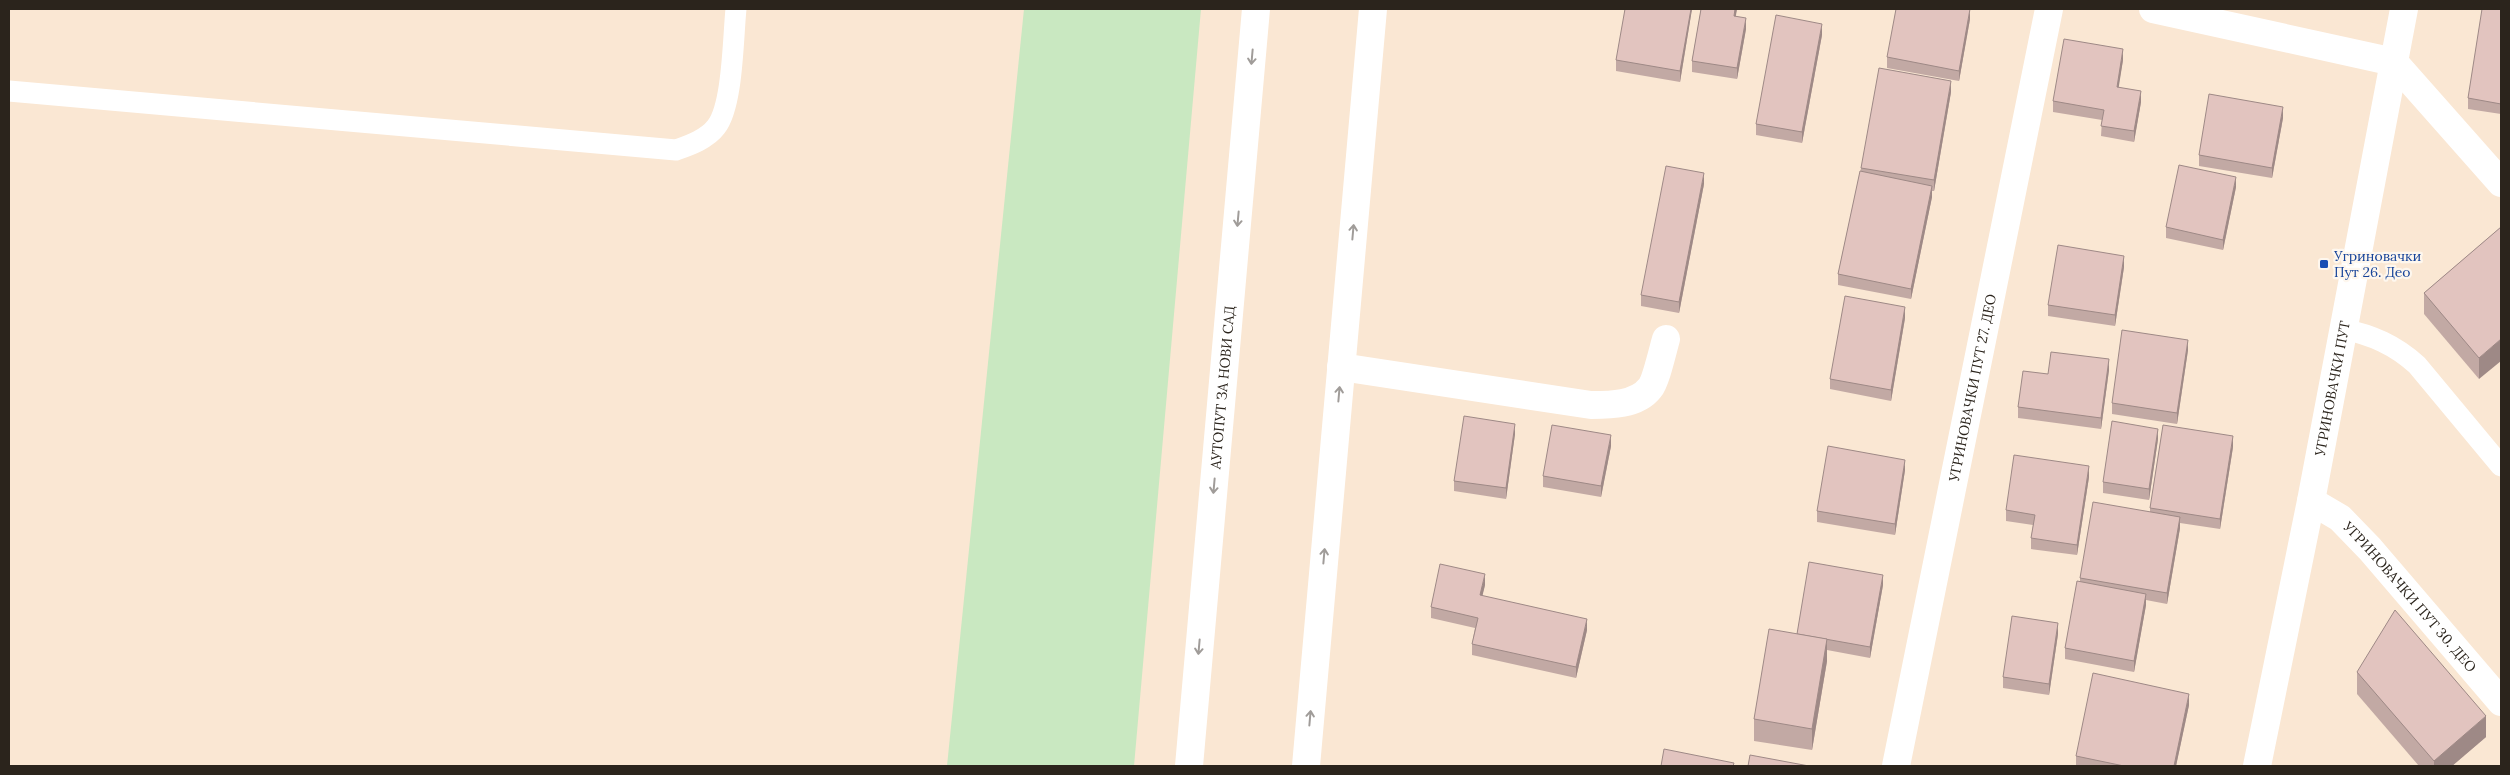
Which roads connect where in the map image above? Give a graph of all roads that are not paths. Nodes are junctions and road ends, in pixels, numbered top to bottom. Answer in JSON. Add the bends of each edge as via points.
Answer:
{"nodes":[{"id":1,"x":736,"y":9,"type":"edge"},
{"id":2,"x":1256,"y":9,"type":"edge"},
{"id":3,"x":1373,"y":9,"type":"edge"},
{"id":4,"x":2049,"y":9,"type":"edge"},
{"id":5,"x":2153,"y":9,"type":"edge"},
{"id":6,"x":2404,"y":9,"type":"edge"},
{"id":7,"x":2394,"y":62,"type":"junction"},
{"id":8,"x":9,"y":91,"type":"edge"},
{"id":9,"x":2501,"y":183,"type":"edge"},
{"id":10,"x":2343,"y":329,"type":"junction"},
{"id":11,"x":1666,"y":339,"type":"dead end"},
{"id":12,"x":1341,"y":367,"type":"junction"},
{"id":13,"x":2501,"y":466,"type":"edge"},
{"id":14,"x":2311,"y":501,"type":"junction"},
{"id":15,"x":2501,"y":702,"type":"edge"},
{"id":16,"x":1189,"y":766,"type":"edge"},
{"id":17,"x":1306,"y":766,"type":"edge"},
{"id":18,"x":1896,"y":766,"type":"edge"},
{"id":19,"x":2257,"y":766,"type":"edge"}],
"edges":[{"from":1,"to":8,"type":"lane","via":[[728,101],[717,127],[696,142],[676,150]]},
{"from":2,"to":16,"type":"street","name":"АУТОПУТ ЗА НОВИ САД","one_way":true},
{"from":12,"to":3,"type":"street","one_way":true},
{"from":4,"to":18,"type":"street","name":"УГРИНОВАЧКИ ПУТ 27. ДЕО"},
{"from":5,"to":7,"type":"street"},
{"from":6,"to":7,"type":"street","name":"УГРИНОВАЧКИ ПУТ"},
{"from":7,"to":9,"type":"street"},
{"from":7,"to":10,"type":"street","name":"УГРИНОВАЧКИ ПУТ"},
{"from":10,"to":13,"type":"lane","via":[[2364,333],[2403,352],[2418,365]]},
{"from":10,"to":14,"type":"street","name":"УГРИНОВАЧКИ ПУТ"},
{"from":11,"to":12,"type":"street","via":[[1650,388],[1633,399],[1614,405],[1591,405]]},
{"from":17,"to":12,"type":"street","one_way":true},
{"from":14,"to":15,"type":"street","name":"УГРИНОВАЧКИ ПУТ 30. ДЕО","via":[[2340,518],[2364,543]]},
{"from":14,"to":19,"type":"street","name":"УГРИНОВАЧКИ ПУТ"}]}
